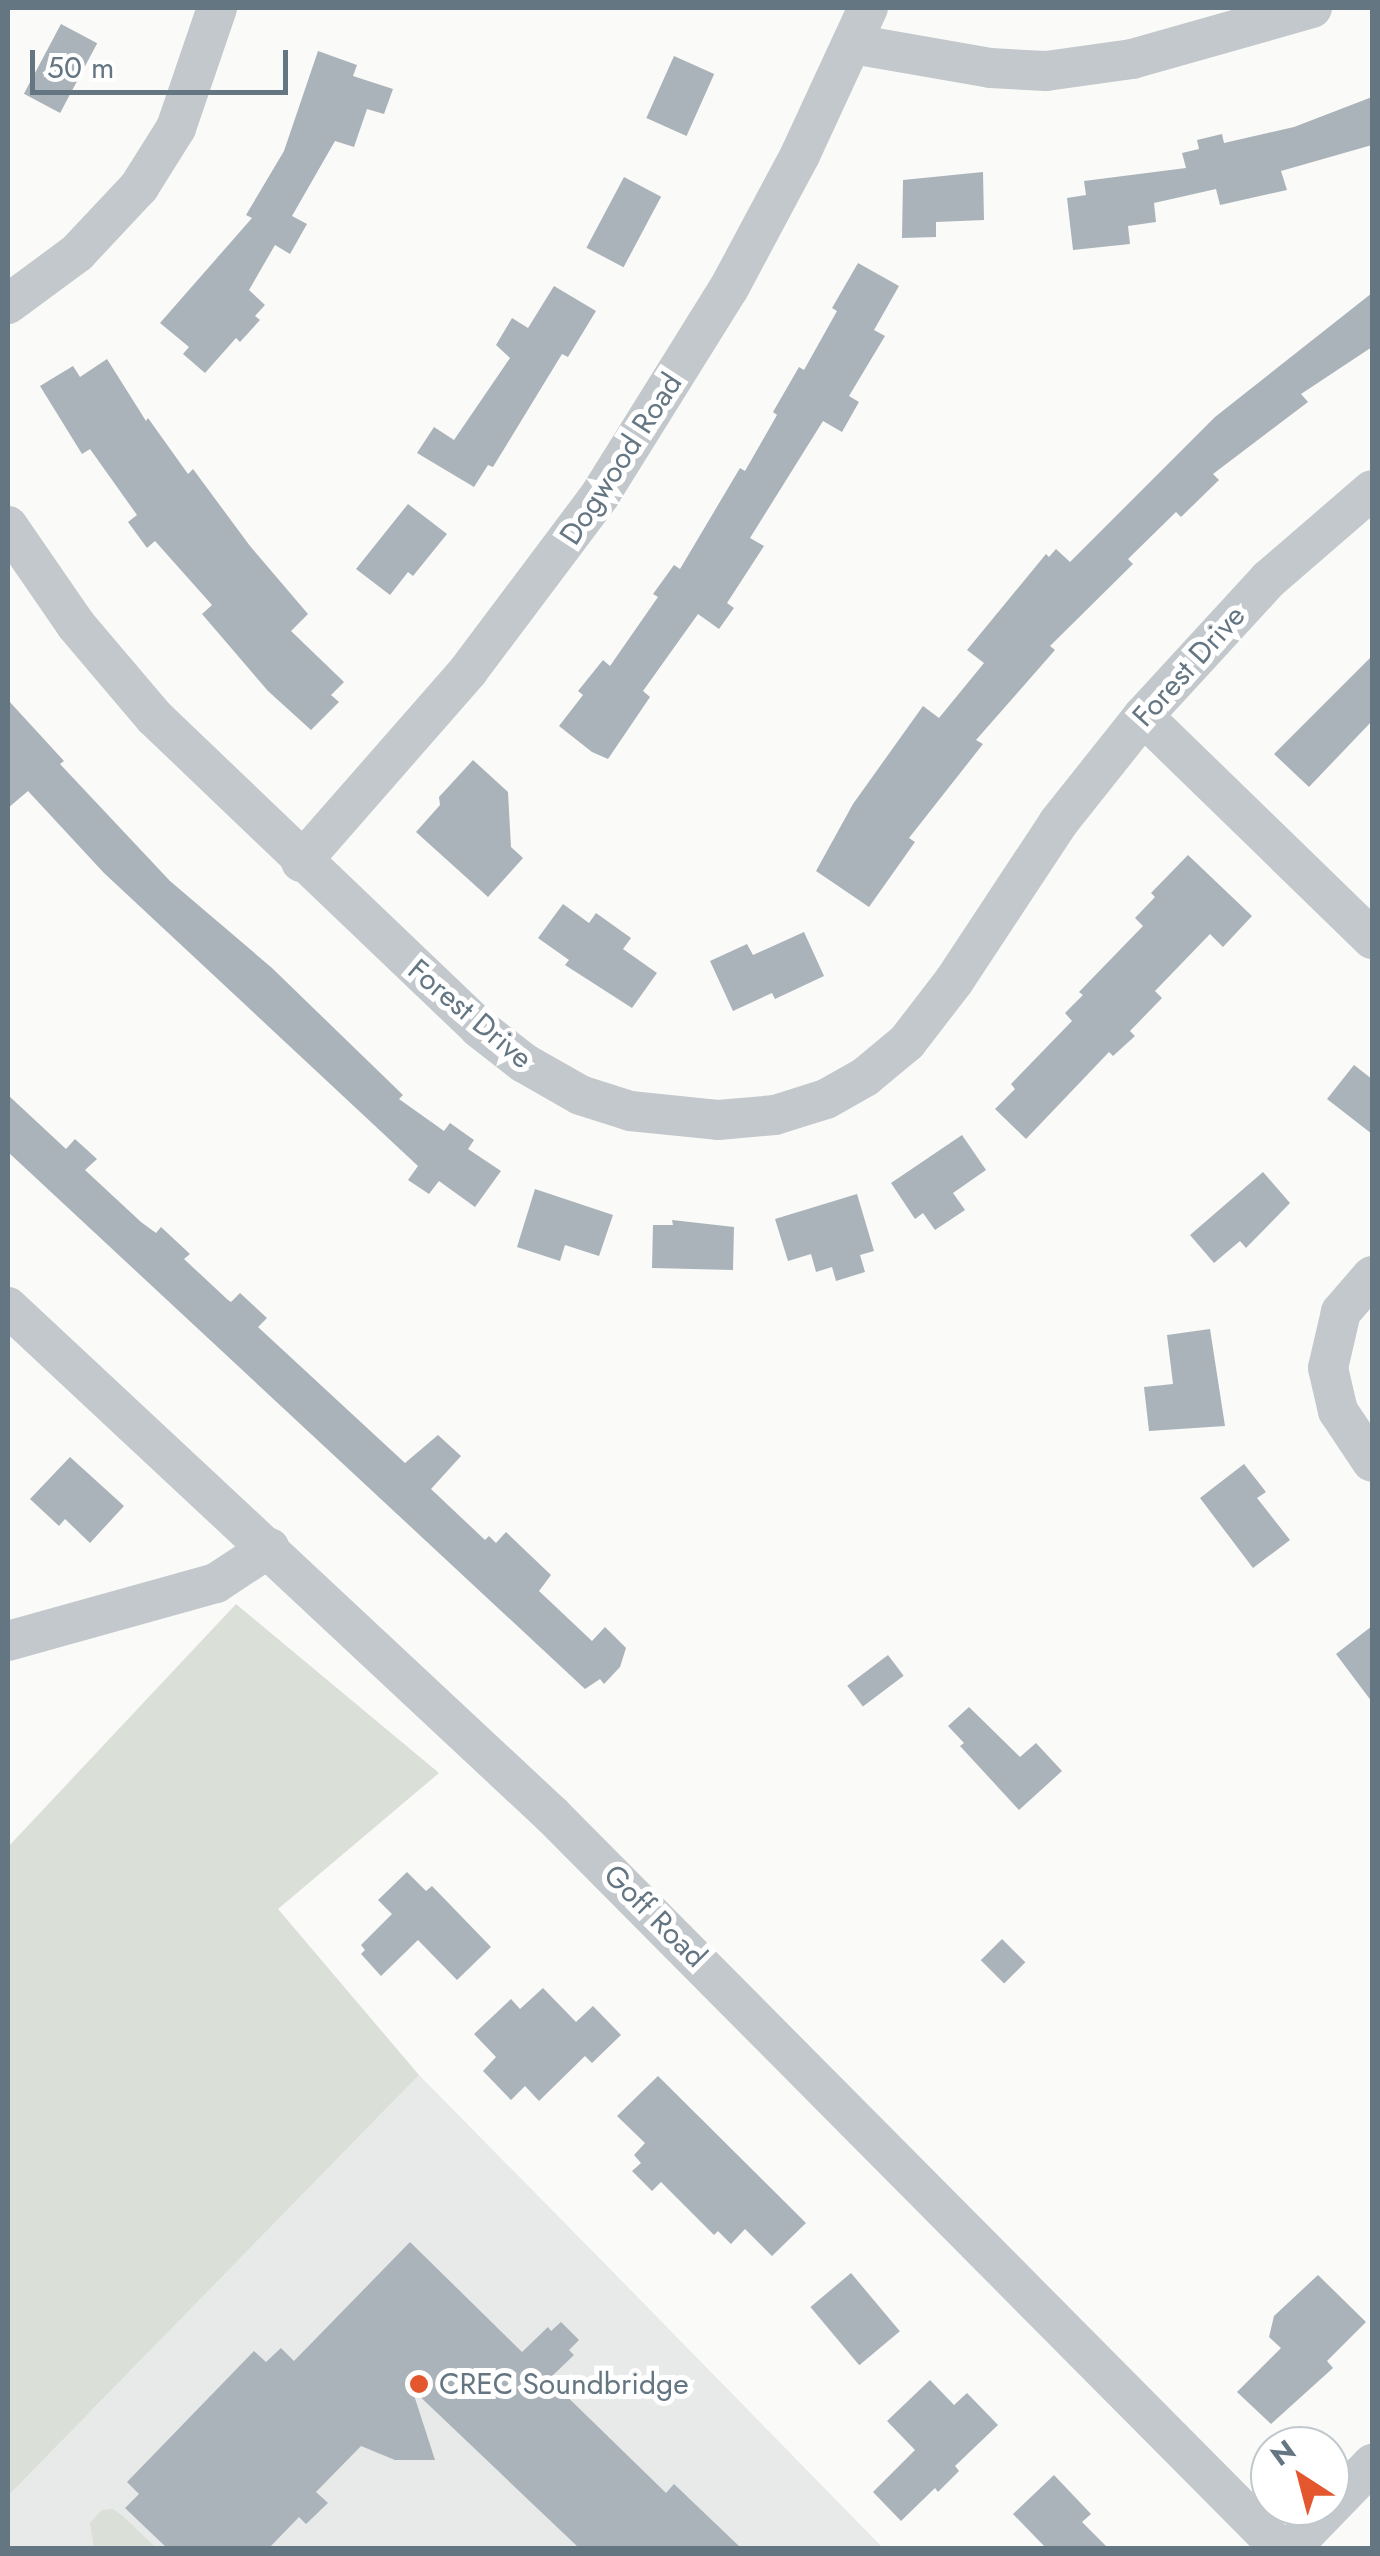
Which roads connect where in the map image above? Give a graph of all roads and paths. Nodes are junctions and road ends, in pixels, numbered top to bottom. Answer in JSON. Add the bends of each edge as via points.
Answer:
{"nodes":[{"id":1,"x":217,"y":8,"type":"edge"},
{"id":2,"x":1312,"y":8,"type":"edge"},
{"id":3,"x":860,"y":26,"type":"edge"},
{"id":4,"x":8,"y":304,"type":"edge"},
{"id":5,"x":1372,"y":490,"type":"edge"},
{"id":6,"x":8,"y":526,"type":"edge"},
{"id":7,"x":1143,"y":716,"type":"junction"},
{"id":8,"x":301,"y":862,"type":"junction"},
{"id":9,"x":1372,"y":939,"type":"edge"},
{"id":10,"x":1372,"y":1276,"type":"edge"},
{"id":11,"x":8,"y":1307,"type":"edge"},
{"id":12,"x":1372,"y":1462,"type":"edge"},
{"id":13,"x":269,"y":1548,"type":"junction"},
{"id":14,"x":8,"y":1641,"type":"edge"},
{"id":15,"x":1372,"y":2464,"type":"edge"},
{"id":16,"x":1280,"y":2548,"type":"edge"},
{"id":17,"x":1291,"y":2548,"type":"edge"}],
"edges":[{"from":1,"to":4,"type":"street","via":[[176,128],[139,187],[77,253]]},
{"from":2,"to":3,"type":"street","via":[[1132,59],[1046,71],[990,68]]},
{"from":3,"to":8,"type":"street","name":"Dogwood Road","via":[[729,288],[600,496],[468,671]]},
{"from":5,"to":7,"type":"street","name":"Forest Drive","via":[[1269,579]]},
{"from":6,"to":8,"type":"street","name":"Forest Drive","via":[[76,624],[154,718]]},
{"from":7,"to":8,"type":"street","name":"Forest Drive","via":[[1058,823],[908,1042],[846,1089],[775,1115],[718,1120],[630,1111],[558,1084],[480,1028]]},
{"from":7,"to":9,"type":"street"},
{"from":10,"to":12,"type":"street","via":[[1341,1312],[1328,1368],[1338,1411]]},
{"from":11,"to":13,"type":"street","name":"Goff Road"},
{"from":13,"to":14,"type":"street","via":[[216,1582]]},
{"from":13,"to":16,"type":"street","name":"Goff Road","via":[[670,1930]]},
{"from":15,"to":17,"type":"street"}]}
